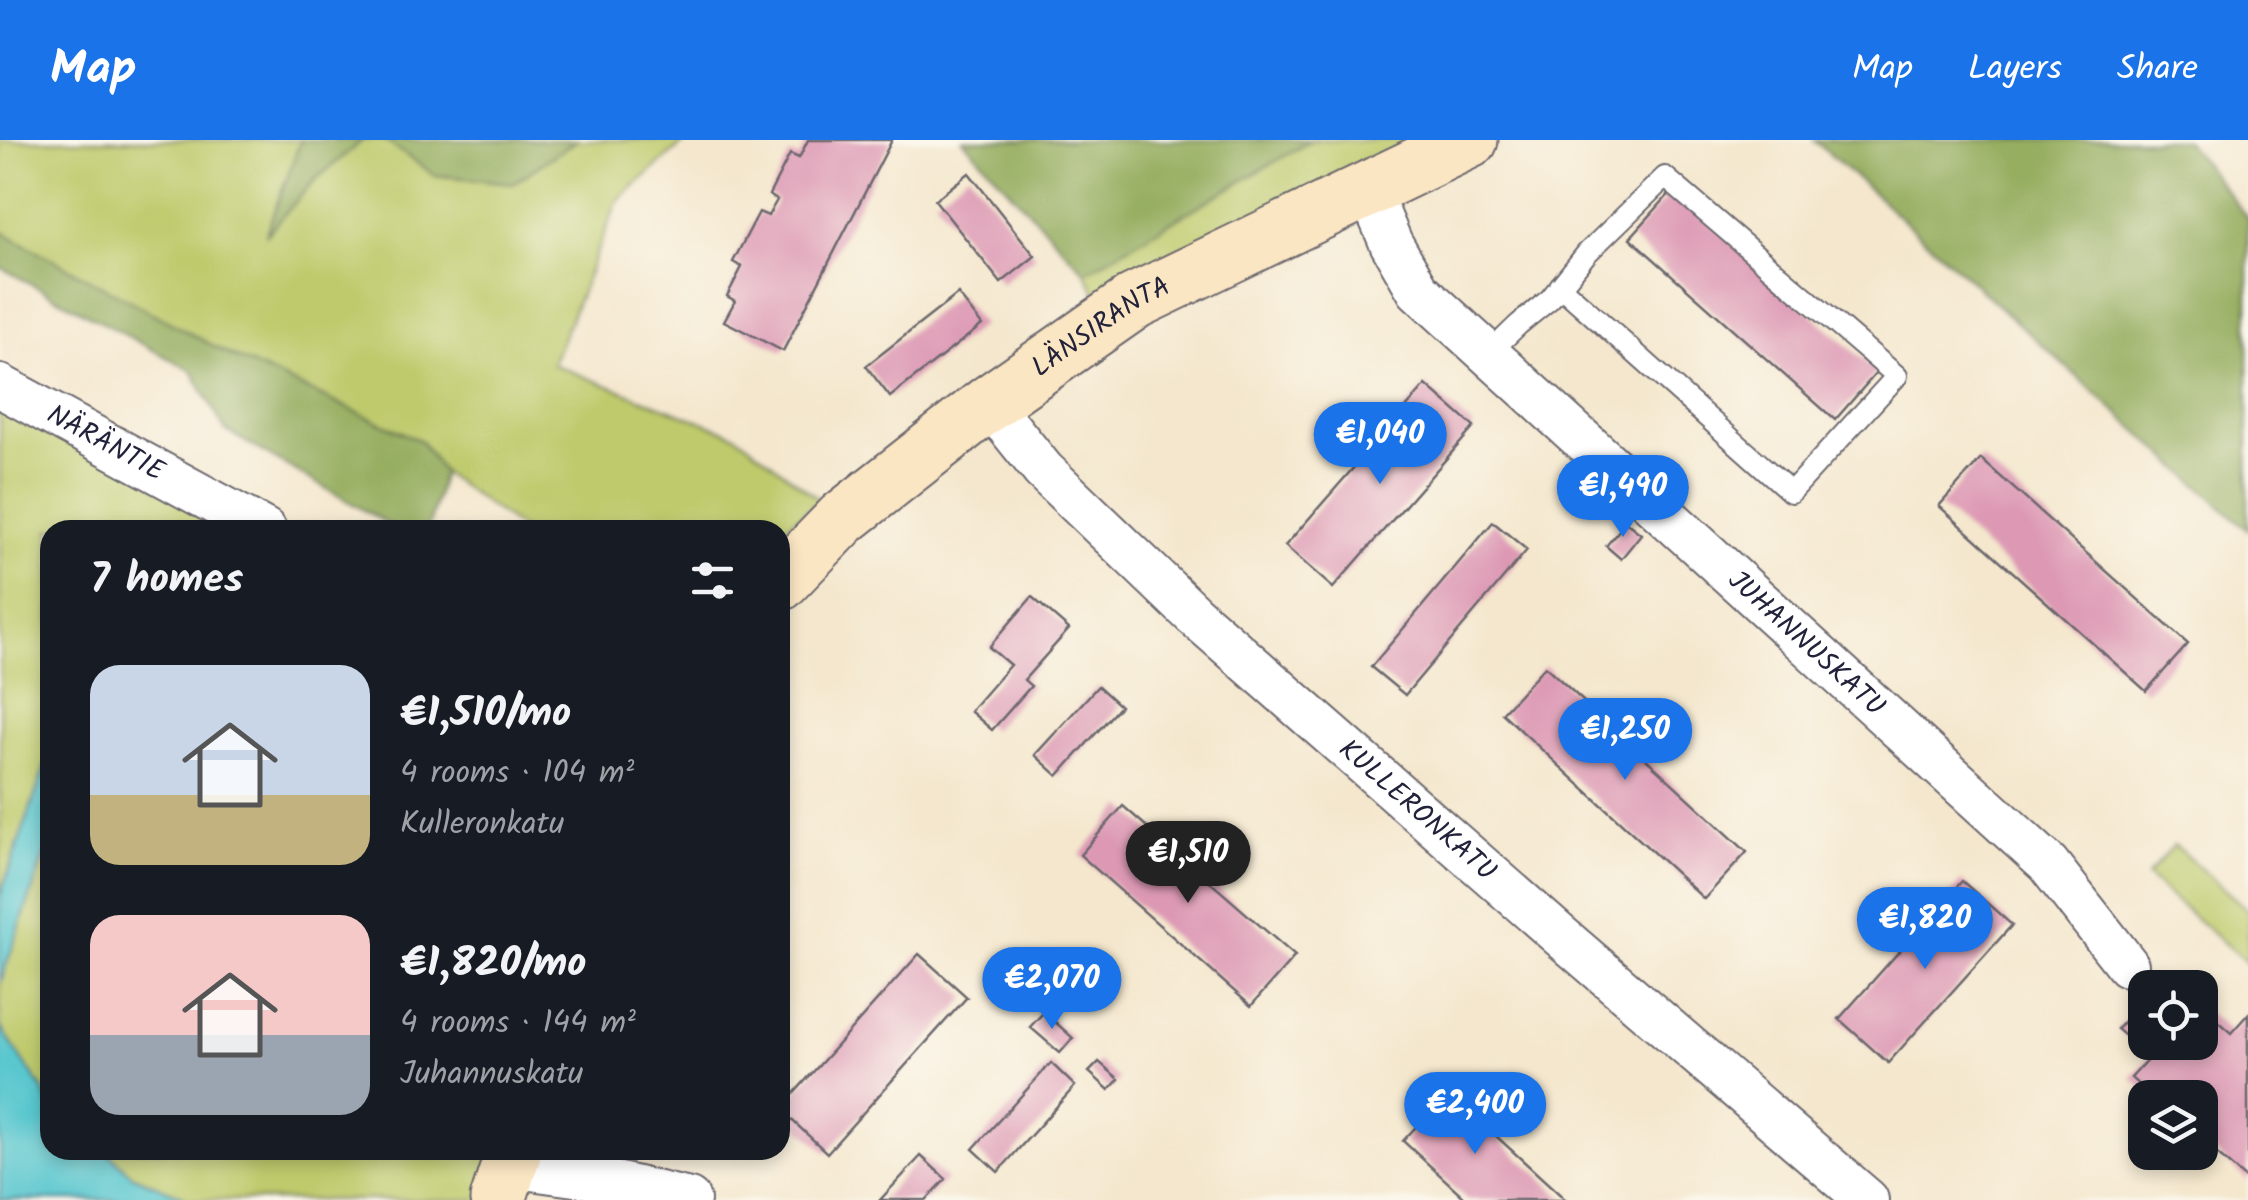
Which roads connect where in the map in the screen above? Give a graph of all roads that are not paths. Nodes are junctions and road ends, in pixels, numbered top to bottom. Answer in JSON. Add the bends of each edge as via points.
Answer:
{"nodes":[{"id":1,"x":1470,"y":140,"type":"edge"},
{"id":2,"x":1368,"y":189,"type":"junction"},
{"id":3,"x":1560,"y":286,"type":"junction"},
{"id":4,"x":1487,"y":355,"type":"junction"},
{"id":5,"x":0,"y":386,"type":"edge"},
{"id":6,"x":988,"y":404,"type":"junction"},
{"id":7,"x":248,"y":520,"type":"edge"},
{"id":8,"x":790,"y":573,"type":"edge"},
{"id":9,"x":2127,"y":966,"type":"dead end"},
{"id":10,"x":507,"y":1172,"type":"edge"},
{"id":11,"x":688,"y":1200,"type":"edge"},
{"id":12,"x":1867,"y":1200,"type":"edge"}],
"edges":[{"from":1,"to":2,"type":"street","name":"LÄNSIRANTA"},
{"from":2,"to":4,"type":"street","name":"JUHANNUSKATU","via":[[1418,290]]},
{"from":2,"to":6,"type":"street","name":"LÄNSIRANTA","via":[[1135,301]]},
{"from":3,"to":3,"type":"lane","via":[[1792,492],[1897,376],[1665,177]]},
{"from":3,"to":4,"type":"lane"},
{"from":4,"to":9,"type":"street","name":"JUHANNUSKATU","via":[[2048,864]]},
{"from":5,"to":7,"type":"street","name":"NÄRÄNTIE"},
{"from":6,"to":8,"type":"street","name":"LÄNSIRANTA","via":[[843,518]]},
{"from":6,"to":12,"type":"street","name":"KULLERONKATU","via":[[1043,470],[1193,614]]},
{"from":10,"to":11,"type":"street","via":[[589,1177]]}]}
